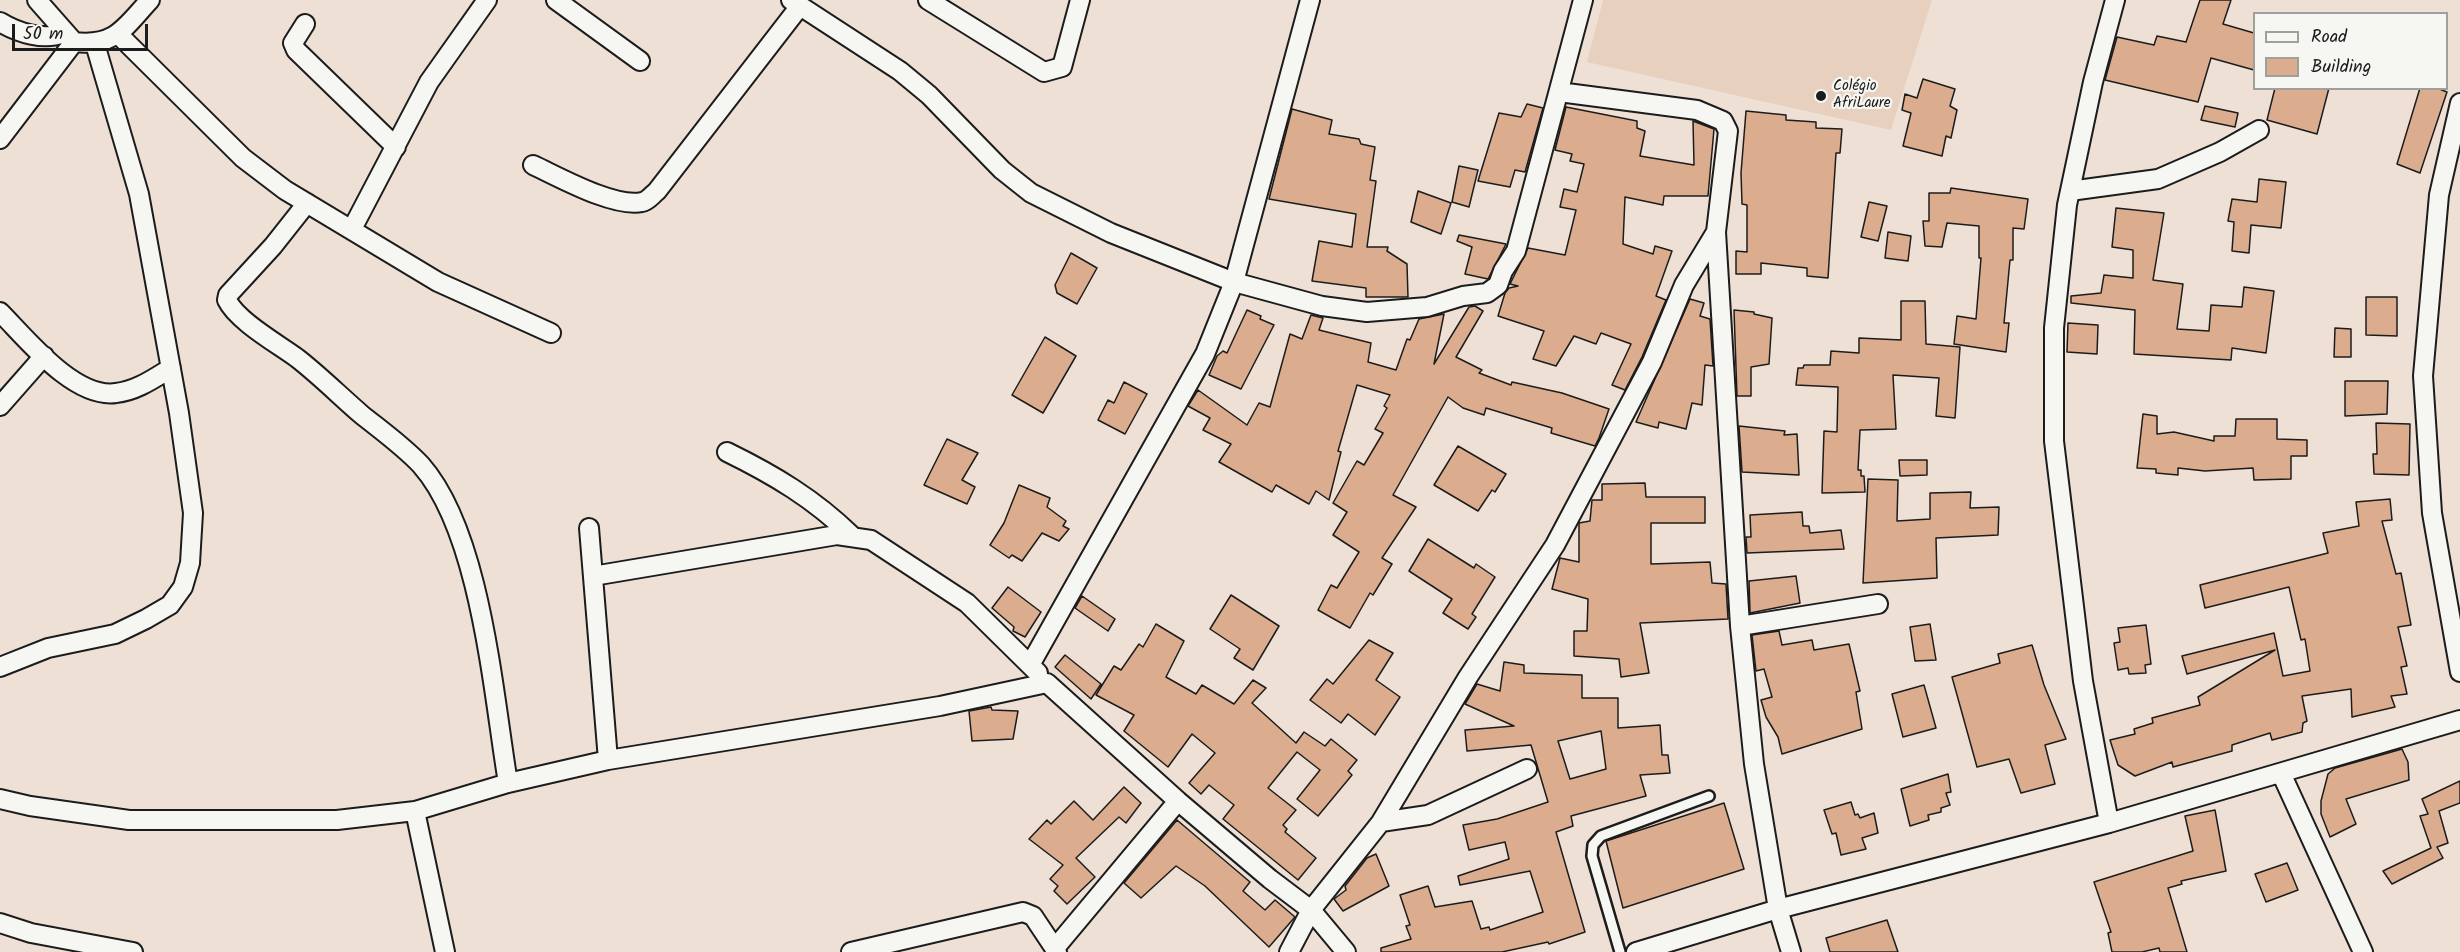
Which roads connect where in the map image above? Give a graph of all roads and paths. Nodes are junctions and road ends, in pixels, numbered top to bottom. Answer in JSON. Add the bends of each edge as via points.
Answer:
{"nodes":[{"id":1,"x":37,"y":0,"type":"edge"},
{"id":2,"x":150,"y":0,"type":"edge"},
{"id":3,"x":488,"y":0,"type":"edge"},
{"id":4,"x":556,"y":0,"type":"edge"},
{"id":5,"x":928,"y":0,"type":"edge"},
{"id":6,"x":1080,"y":0,"type":"edge"},
{"id":7,"x":1310,"y":0,"type":"edge"},
{"id":8,"x":1583,"y":0,"type":"edge"},
{"id":9,"x":2115,"y":0,"type":"edge"},
{"id":10,"x":796,"y":3,"type":"edge"},
{"id":11,"x":0,"y":22,"type":"edge"},
{"id":12,"x":305,"y":24,"type":"dead end"},
{"id":13,"x":118,"y":34,"type":"junction"},
{"id":14,"x":69,"y":38,"type":"junction"},
{"id":15,"x":95,"y":44,"type":"junction"},
{"id":16,"x":640,"y":61,"type":"dead end"},
{"id":17,"x":1559,"y":92,"type":"junction"},
{"id":18,"x":2460,"y":103,"type":"edge"},
{"id":19,"x":2259,"y":130,"type":"dead end"},
{"id":20,"x":0,"y":139,"type":"edge"},
{"id":21,"x":396,"y":147,"type":"junction"},
{"id":22,"x":533,"y":165,"type":"dead end"},
{"id":23,"x":2070,"y":191,"type":"junction"},
{"id":24,"x":307,"y":203,"type":"junction"},
{"id":25,"x":352,"y":229,"type":"junction"},
{"id":26,"x":1716,"y":232,"type":"junction"},
{"id":27,"x":1234,"y":282,"type":"junction"},
{"id":28,"x":0,"y":312,"type":"edge"},
{"id":29,"x":551,"y":333,"type":"dead end"},
{"id":30,"x":44,"y":357,"type":"junction"},
{"id":31,"x":171,"y":368,"type":"junction"},
{"id":32,"x":0,"y":406,"type":"edge"},
{"id":33,"x":727,"y":453,"type":"dead end"},
{"id":34,"x":589,"y":528,"type":"dead end"},
{"id":35,"x":851,"y":535,"type":"junction"},
{"id":36,"x":593,"y":576,"type":"junction"},
{"id":37,"x":1878,"y":604,"type":"dead end"},
{"id":38,"x":1740,"y":626,"type":"junction"},
{"id":39,"x":1030,"y":665,"type":"junction"},
{"id":40,"x":0,"y":667,"type":"edge"},
{"id":41,"x":2460,"y":672,"type":"edge"},
{"id":42,"x":1047,"y":683,"type":"junction"},
{"id":43,"x":2460,"y":720,"type":"edge"},
{"id":44,"x":608,"y":760,"type":"junction"},
{"id":45,"x":1527,"y":769,"type":"dead end"},
{"id":46,"x":2281,"y":773,"type":"junction"},
{"id":47,"x":508,"y":783,"type":"junction"},
{"id":48,"x":1709,"y":796,"type":"dead end"},
{"id":49,"x":0,"y":799,"type":"edge"},
{"id":50,"x":1178,"y":801,"type":"junction"},
{"id":51,"x":415,"y":811,"type":"junction"},
{"id":52,"x":1381,"y":822,"type":"junction"},
{"id":53,"x":2109,"y":823,"type":"junction"},
{"id":54,"x":1778,"y":909,"type":"junction"},
{"id":55,"x":1311,"y":910,"type":"junction"},
{"id":56,"x":0,"y":923,"type":"edge"},
{"id":57,"x":1056,"y":950,"type":"edge"},
{"id":58,"x":133,"y":952,"type":"edge"},
{"id":59,"x":445,"y":952,"type":"edge"},
{"id":60,"x":851,"y":952,"type":"edge"},
{"id":61,"x":1289,"y":952,"type":"edge"},
{"id":62,"x":1346,"y":952,"type":"edge"},
{"id":63,"x":1620,"y":952,"type":"edge"},
{"id":64,"x":1636,"y":952,"type":"edge"},
{"id":65,"x":1791,"y":952,"type":"edge"},
{"id":66,"x":2363,"y":952,"type":"edge"}],
"edges":[{"from":1,"to":14,"type":"street"},
{"from":2,"to":13,"type":"street"},
{"from":3,"to":21,"type":"street","via":[[429,82]]},
{"from":4,"to":16,"type":"street"},
{"from":5,"to":6,"type":"street","via":[[1035,67],[1050,72],[1062,67]]},
{"from":7,"to":27,"type":"street"},
{"from":8,"to":17,"type":"street"},
{"from":9,"to":23,"type":"street"},
{"from":10,"to":22,"type":"street","via":[[657,191],[645,201],[615,199]]},
{"from":10,"to":27,"type":"street","via":[[900,71],[1031,193],[1111,233]]},
{"from":11,"to":14,"type":"street","via":[[28,34]]},
{"from":12,"to":21,"type":"street","via":[[293,43],[296,50]]},
{"from":13,"to":15,"type":"street"},
{"from":13,"to":24,"type":"street","via":[[243,158]]},
{"from":14,"to":15,"type":"street"},
{"from":14,"to":20,"type":"street"},
{"from":15,"to":31,"type":"street","via":[[139,194]]},
{"from":17,"to":26,"type":"street","via":[[1697,110],[1723,122],[1728,131]]},
{"from":17,"to":27,"type":"street","via":[[1516,251],[1498,285],[1486,293],[1427,307],[1367,312],[1322,306]]},
{"from":18,"to":41,"type":"street","via":[[2439,195],[2423,376],[2432,513]]},
{"from":19,"to":23,"type":"street","via":[[2158,179]]},
{"from":21,"to":25,"type":"street"},
{"from":23,"to":53,"type":"street","via":[[2054,328],[2055,441],[2083,681]]},
{"from":24,"to":25,"type":"street"},
{"from":24,"to":47,"type":"street","via":[[227,300],[422,466],[450,511],[479,605]]},
{"from":25,"to":29,"type":"street","via":[[438,282]]},
{"from":26,"to":38,"type":"street"},
{"from":26,"to":52,"type":"street","via":[[1684,285],[1652,362],[1556,544],[1468,676]]},
{"from":27,"to":39,"type":"street","via":[[1205,354]]},
{"from":28,"to":30,"type":"street"},
{"from":30,"to":31,"type":"street","via":[[66,376],[91,389],[113,394],[138,388]]},
{"from":30,"to":32,"type":"street"},
{"from":31,"to":40,"type":"street","via":[[193,513],[190,563],[183,587],[170,604],[115,634],[48,648]]},
{"from":33,"to":35,"type":"street","via":[[791,485]]},
{"from":34,"to":36,"type":"street"},
{"from":35,"to":36,"type":"street"},
{"from":35,"to":39,"type":"street","via":[[871,540],[967,603]]},
{"from":36,"to":44,"type":"street"},
{"from":37,"to":38,"type":"street"},
{"from":38,"to":54,"type":"street","via":[[1754,764]]},
{"from":39,"to":42,"type":"street"},
{"from":42,"to":44,"type":"street","via":[[940,706]]},
{"from":42,"to":50,"type":"street"},
{"from":43,"to":46,"type":"street"},
{"from":44,"to":47,"type":"street"},
{"from":45,"to":52,"type":"street","via":[[1428,815]]},
{"from":46,"to":53,"type":"street"},
{"from":46,"to":66,"type":"street"},
{"from":47,"to":51,"type":"street"},
{"from":48,"to":63,"type":"lane","via":[[1601,836],[1593,845],[1592,856]]},
{"from":49,"to":51,"type":"street","via":[[129,819],[337,820]]},
{"from":50,"to":55,"type":"street"},
{"from":50,"to":57,"type":"street"},
{"from":51,"to":59,"type":"street"},
{"from":52,"to":55,"type":"street"},
{"from":53,"to":54,"type":"street"},
{"from":54,"to":64,"type":"street"},
{"from":54,"to":65,"type":"street"},
{"from":55,"to":61,"type":"street"},
{"from":55,"to":62,"type":"street"},
{"from":56,"to":58,"type":"street","via":[[31,933]]},
{"from":57,"to":60,"type":"street","via":[[1033,915],[1023,912]]}]}
